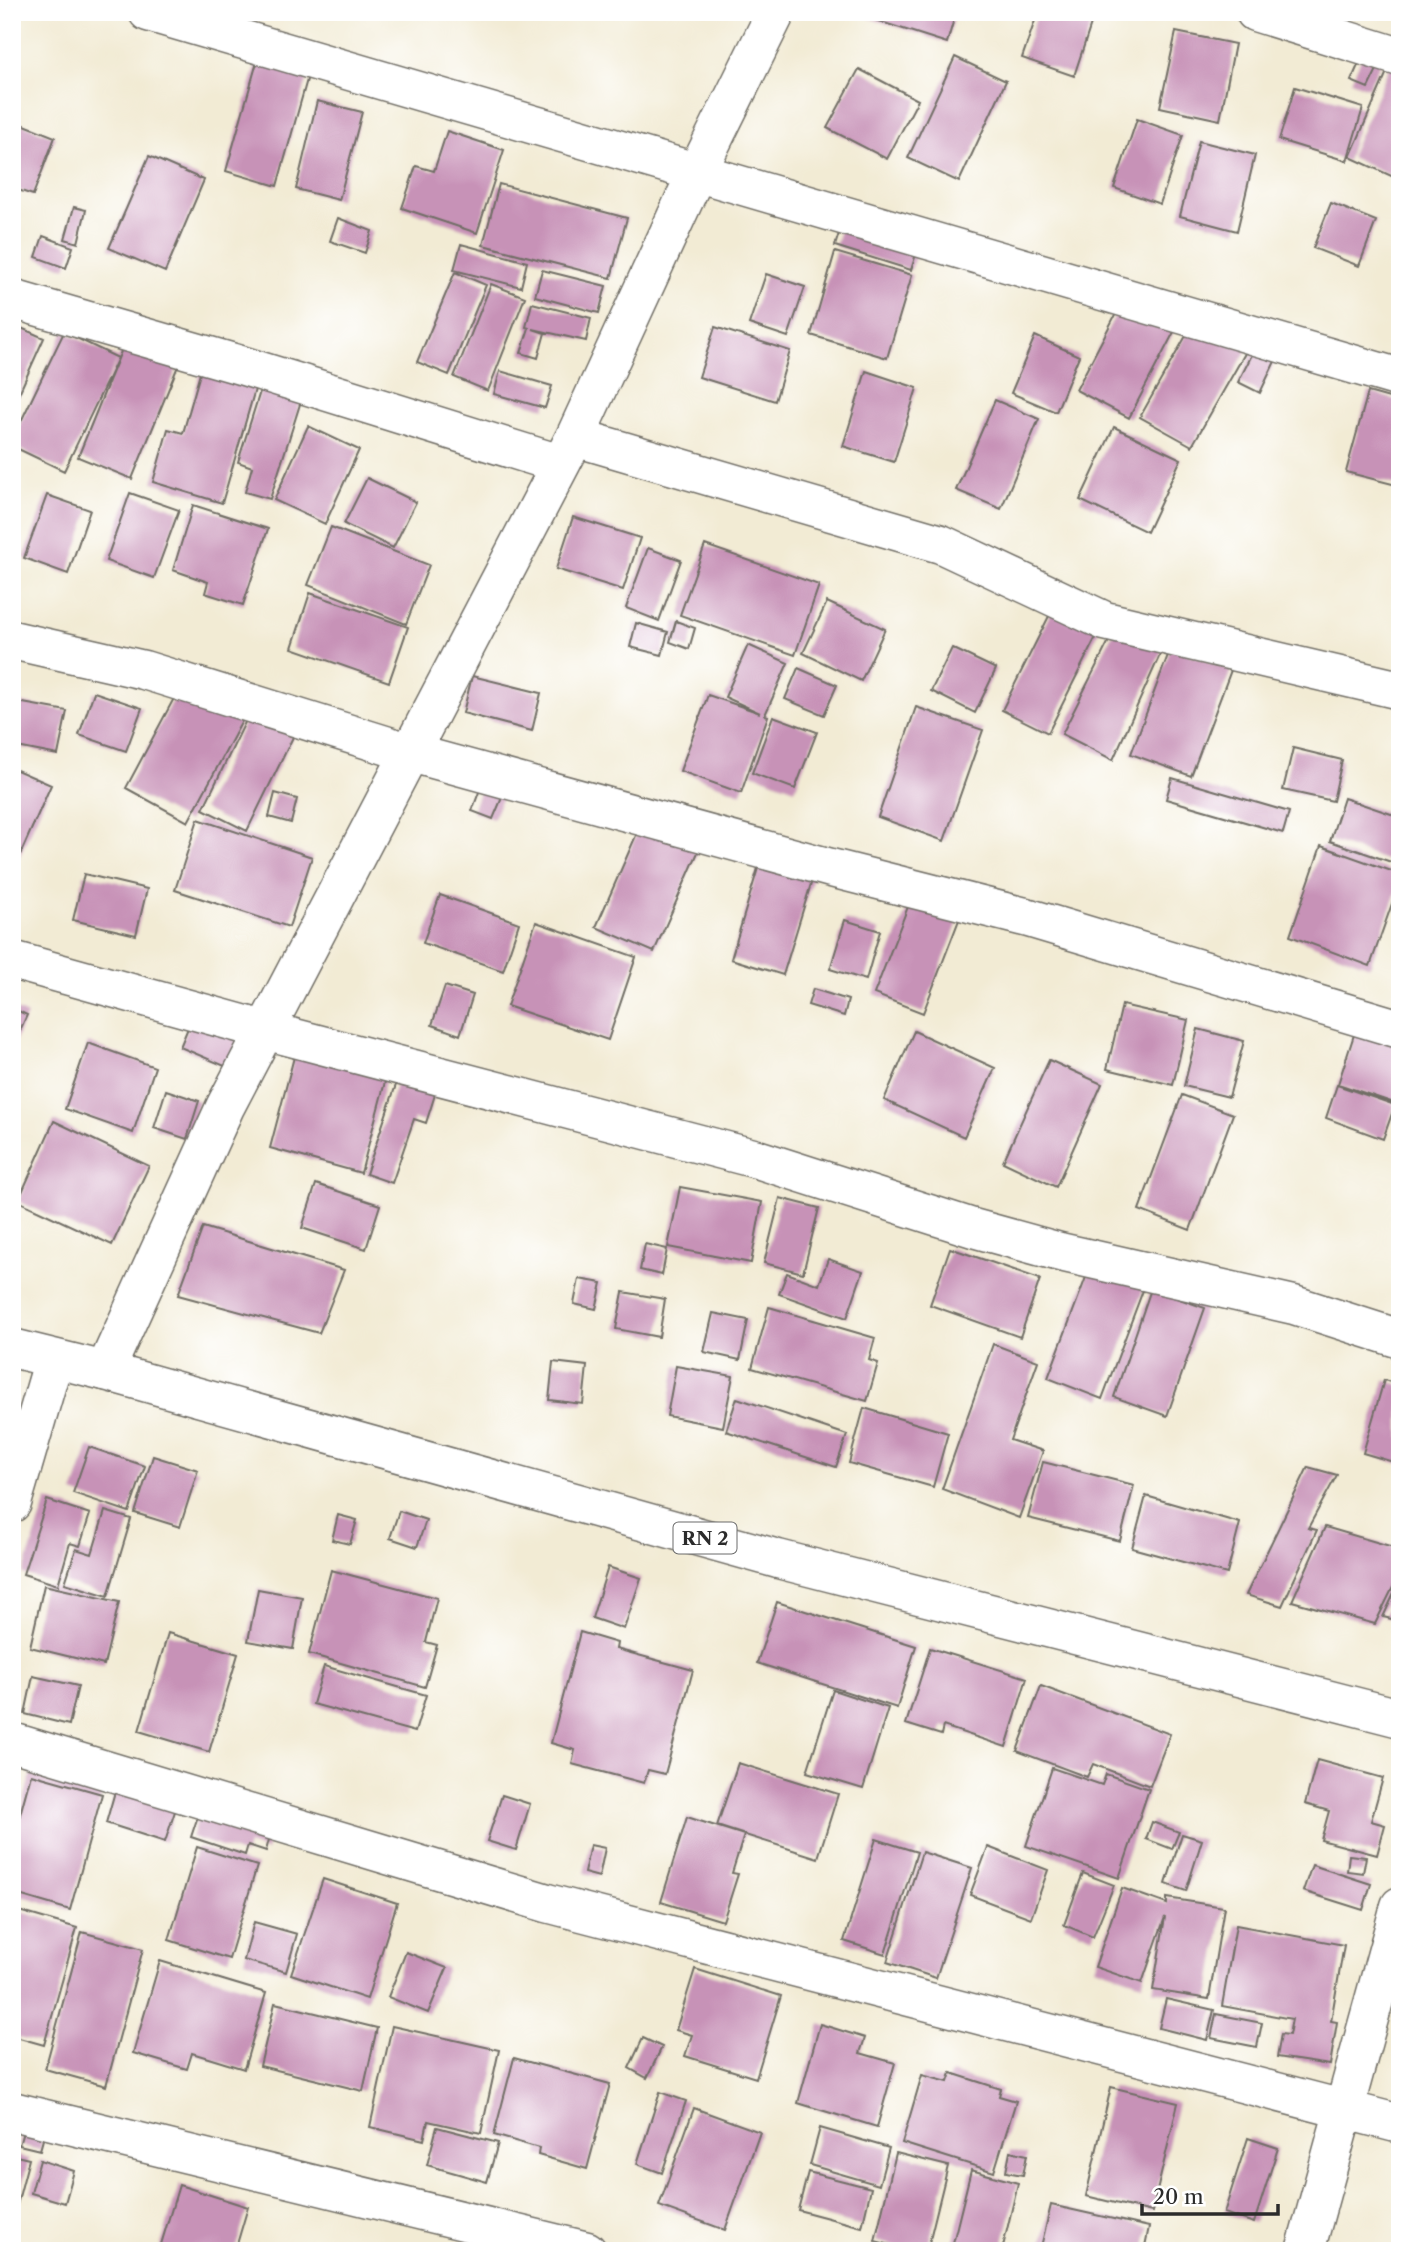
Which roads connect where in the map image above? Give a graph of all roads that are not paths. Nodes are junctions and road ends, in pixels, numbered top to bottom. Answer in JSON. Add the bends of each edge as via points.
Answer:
{"nodes":[{"id":1,"x":148,"y":12,"type":"edge"},
{"id":2,"x":776,"y":12,"type":"edge"},
{"id":3,"x":1255,"y":12,"type":"edge"},
{"id":4,"x":1400,"y":57,"type":"edge"},
{"id":5,"x":696,"y":174,"type":"junction"},
{"id":6,"x":12,"y":299,"type":"edge"},
{"id":7,"x":1400,"y":378,"type":"edge"},
{"id":8,"x":567,"y":450,"type":"junction"},
{"id":9,"x":12,"y":640,"type":"edge"},
{"id":10,"x":1400,"y":690,"type":"edge"},
{"id":11,"x":411,"y":753,"type":"junction"},
{"id":12,"x":12,"y":960,"type":"edge"},
{"id":13,"x":1400,"y":1029,"type":"edge"},
{"id":14,"x":264,"y":1030,"type":"junction"},
{"id":15,"x":1400,"y":1339,"type":"edge"},
{"id":16,"x":12,"y":1348,"type":"edge"},
{"id":17,"x":54,"y":1359,"type":"junction"},
{"id":18,"x":105,"y":1371,"type":"junction"},
{"id":19,"x":12,"y":1503,"type":"edge"},
{"id":20,"x":1400,"y":1718,"type":"edge"},
{"id":21,"x":12,"y":1742,"type":"edge"},
{"id":22,"x":1400,"y":1906,"type":"edge"},
{"id":23,"x":1344,"y":2109,"type":"junction"},
{"id":24,"x":12,"y":2111,"type":"edge"},
{"id":25,"x":1400,"y":2124,"type":"edge"},
{"id":26,"x":587,"y":2251,"type":"edge"},
{"id":27,"x":1305,"y":2251,"type":"edge"}],
"edges":[{"from":1,"to":5,"type":"main road"},
{"from":2,"to":5,"type":"main road"},
{"from":3,"to":4,"type":"main road"},
{"from":5,"to":7,"type":"main road"},
{"from":5,"to":8,"type":"main road"},
{"from":6,"to":8,"type":"main road","via":[[244,366]]},
{"from":8,"to":10,"type":"main road","via":[[942,544],[1105,621]]},
{"from":8,"to":11,"type":"main road"},
{"from":9,"to":11,"type":"main road","via":[[144,670]]},
{"from":11,"to":13,"type":"main road","via":[[1017,914]]},
{"from":11,"to":14,"type":"main road"},
{"from":12,"to":14,"type":"main road"},
{"from":14,"to":15,"type":"main road","via":[[757,1159],[985,1232],[1294,1306]]},
{"from":14,"to":18,"type":"main road"},
{"from":16,"to":17,"type":"main road","number":"RN 2"},
{"from":17,"to":18,"type":"main road","number":"RN 2"},
{"from":17,"to":19,"type":"main road"},
{"from":18,"to":20,"type":"main road","number":"RN 2","via":[[778,1559]]},
{"from":21,"to":23,"type":"main road","via":[[547,1903]]},
{"from":22,"to":23,"type":"main road"},
{"from":23,"to":25,"type":"main road"},
{"from":23,"to":27,"type":"main road"},
{"from":24,"to":26,"type":"main road"}]}
